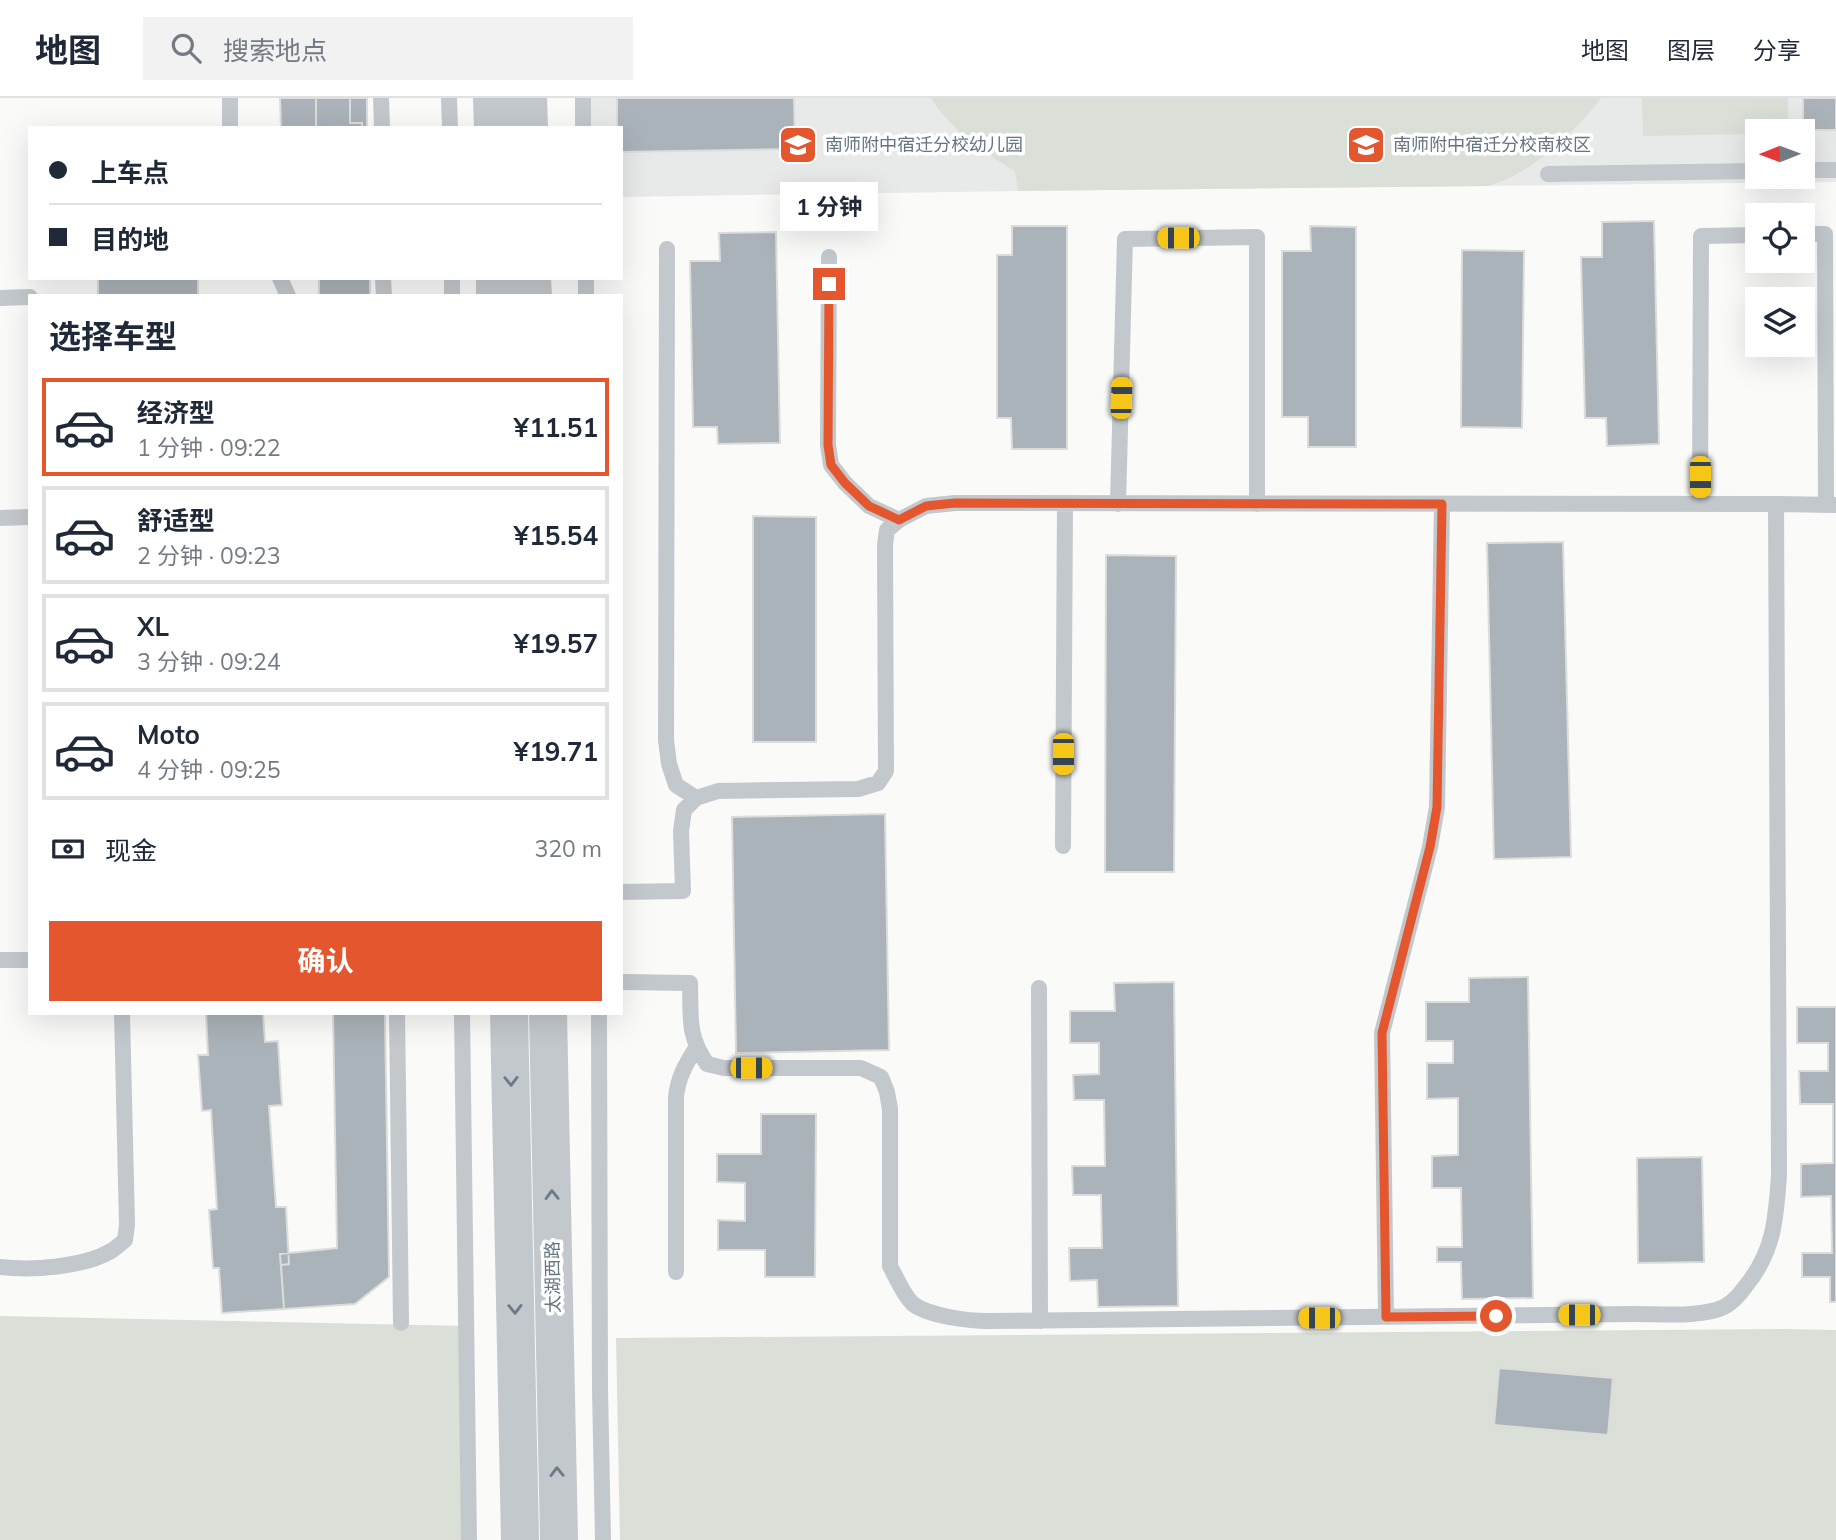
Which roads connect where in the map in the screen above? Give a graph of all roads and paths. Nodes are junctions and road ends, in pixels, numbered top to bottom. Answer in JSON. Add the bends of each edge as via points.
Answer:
{"nodes":[{"id":1,"x":230,"y":98,"type":"edge"},
{"id":2,"x":381,"y":98,"type":"edge"},
{"id":3,"x":449,"y":98,"type":"edge"},
{"id":4,"x":492,"y":98,"type":"edge"},
{"id":5,"x":528,"y":98,"type":"edge"},
{"id":6,"x":583,"y":98,"type":"edge"},
{"id":7,"x":230,"y":126,"type":"edge"},
{"id":8,"x":382,"y":126,"type":"edge"},
{"id":9,"x":450,"y":126,"type":"edge"},
{"id":10,"x":493,"y":126,"type":"edge"},
{"id":11,"x":529,"y":126,"type":"edge"},
{"id":12,"x":583,"y":126,"type":"edge"},
{"id":13,"x":1815,"y":170,"type":"edge"},
{"id":14,"x":1836,"y":170,"type":"edge"},
{"id":15,"x":1745,"y":171,"type":"edge"},
{"id":16,"x":1548,"y":174,"type":"dead end"},
{"id":17,"x":1815,"y":234,"type":"edge"},
{"id":18,"x":1745,"y":235,"type":"edge"},
{"id":19,"x":667,"y":249,"type":"dead end"},
{"id":20,"x":829,"y":257,"type":"dead end"},
{"id":21,"x":28,"y":297,"type":"edge"},
{"id":22,"x":0,"y":298,"type":"edge"},
{"id":23,"x":1065,"y":503,"type":"junction"},
{"id":24,"x":1118,"y":503,"type":"junction"},
{"id":25,"x":1776,"y":503,"type":"junction"},
{"id":26,"x":1257,"y":504,"type":"junction"},
{"id":27,"x":1442,"y":504,"type":"junction"},
{"id":28,"x":1700,"y":504,"type":"junction"},
{"id":29,"x":1831,"y":505,"type":"edge"},
{"id":30,"x":28,"y":517,"type":"edge"},
{"id":31,"x":0,"y":518,"type":"edge"},
{"id":32,"x":899,"y":520,"type":"junction"},
{"id":33,"x":695,"y":798,"type":"junction"},
{"id":34,"x":1063,"y":846,"type":"dead end"},
{"id":35,"x":623,"y":892,"type":"edge"},
{"id":36,"x":0,"y":960,"type":"edge"},
{"id":37,"x":28,"y":960,"type":"edge"},
{"id":38,"x":623,"y":982,"type":"edge"},
{"id":39,"x":1039,"y":988,"type":"dead end"},
{"id":40,"x":121,"y":1015,"type":"edge"},
{"id":41,"x":397,"y":1015,"type":"edge"},
{"id":42,"x":462,"y":1015,"type":"edge"},
{"id":43,"x":509,"y":1015,"type":"edge"},
{"id":44,"x":548,"y":1015,"type":"edge"},
{"id":45,"x":599,"y":1015,"type":"edge"},
{"id":46,"x":696,"y":1048,"type":"junction"},
{"id":47,"x":0,"y":1267,"type":"edge"},
{"id":48,"x":676,"y":1272,"type":"dead end"},
{"id":49,"x":1386,"y":1317,"type":"junction"},
{"id":50,"x":1040,"y":1321,"type":"junction"},
{"id":51,"x":401,"y":1323,"type":"dead end"},
{"id":52,"x":469,"y":1540,"type":"edge"},
{"id":53,"x":520,"y":1540,"type":"edge"},
{"id":54,"x":559,"y":1540,"type":"edge"},
{"id":55,"x":603,"y":1540,"type":"edge"}],
"edges":[{"from":1,"to":7,"type":"lane"},
{"from":2,"to":8,"type":"lane"},
{"from":3,"to":9,"type":"lane"},
{"from":4,"to":10,"type":"street"},
{"from":5,"to":11,"type":"street"},
{"from":6,"to":12,"type":"lane"},
{"from":13,"to":14,"type":"lane"},
{"from":15,"to":16,"type":"lane"},
{"from":17,"to":29,"type":"lane","via":[[1825,234]]},
{"from":18,"to":28,"type":"lane","via":[[1701,236]]},
{"from":19,"to":33,"type":"lane","via":[[666,740],[676,785]]},
{"from":20,"to":32,"type":"lane","via":[[831,465],[869,506]]},
{"from":21,"to":22,"type":"lane"},
{"from":23,"to":24,"type":"lane"},
{"from":23,"to":32,"type":"lane","via":[[945,504],[926,506]]},
{"from":23,"to":34,"type":"lane"},
{"from":24,"to":26,"type":"lane"},
{"from":24,"to":26,"type":"lane","via":[[1125,239],[1256,237]]},
{"from":25,"to":28,"type":"lane"},
{"from":25,"to":29,"type":"lane"},
{"from":25,"to":49,"type":"lane","via":[[1779,1175],[1776,1220],[1757,1273],[1736,1299],[1718,1310],[1697,1313]]},
{"from":26,"to":27,"type":"lane"},
{"from":27,"to":28,"type":"lane"},
{"from":27,"to":49,"type":"lane","via":[[1437,807],[1382,1033]]},
{"from":30,"to":31,"type":"lane"},
{"from":32,"to":33,"type":"lane","via":[[887,530],[885,545],[886,771],[878,783],[859,789],[718,791]]},
{"from":33,"to":35,"type":"lane","via":[[684,810],[681,831],[683,891]]},
{"from":36,"to":37,"type":"lane"},
{"from":38,"to":46,"type":"lane","via":[[690,983]]},
{"from":39,"to":50,"type":"lane"},
{"from":40,"to":47,"type":"lane","via":[[125,1240],[111,1252],[81,1263]]},
{"from":41,"to":51,"type":"lane"},
{"from":42,"to":52,"type":"lane"},
{"from":43,"to":53,"type":"street","one_way":true},
{"from":54,"to":44,"type":"street","name":"太湖西路","one_way":true},
{"from":45,"to":55,"type":"lane"},
{"from":46,"to":48,"type":"lane","via":[[678,1081],[676,1097]]},
{"from":46,"to":50,"type":"lane","via":[[707,1064],[724,1068],[861,1068],[881,1077],[890,1109],[890,1266],[900,1286],[913,1304],[965,1321]]},
{"from":49,"to":50,"type":"lane"}]}
